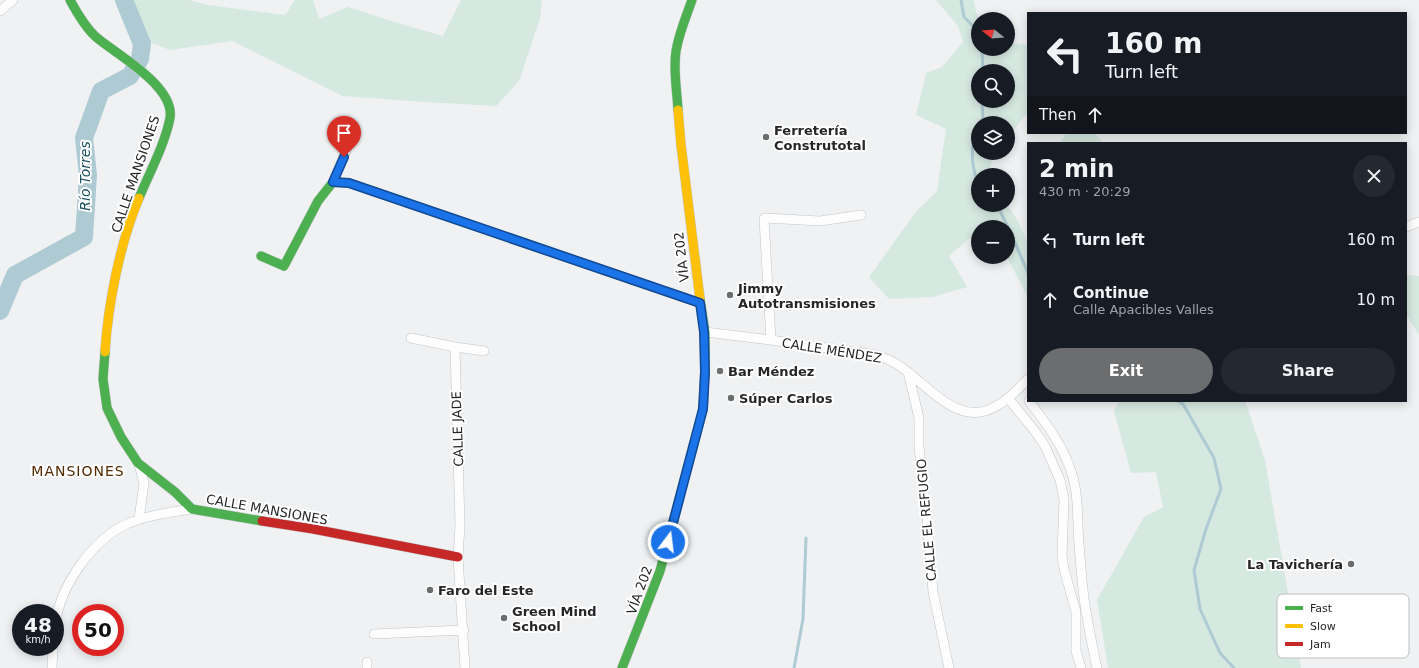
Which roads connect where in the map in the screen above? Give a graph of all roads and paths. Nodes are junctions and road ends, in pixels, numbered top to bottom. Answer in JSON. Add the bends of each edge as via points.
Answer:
{"nodes":[{"id":1,"x":14,"y":0,"type":"edge"},
{"id":2,"x":70,"y":0,"type":"edge"},
{"id":3,"x":692,"y":0,"type":"edge"},
{"id":4,"x":0,"y":11,"type":"edge"},
{"id":5,"x":354,"y":131,"type":"dead end"},
{"id":6,"x":333,"y":182,"type":"junction"},
{"id":7,"x":860,"y":215,"type":"dead end"},
{"id":8,"x":1419,"y":222,"type":"edge"},
{"id":9,"x":1407,"y":227,"type":"edge"},
{"id":10,"x":261,"y":256,"type":"dead end"},
{"id":11,"x":700,"y":303,"type":"junction"},
{"id":12,"x":704,"y":332,"type":"junction"},
{"id":13,"x":411,"y":338,"type":"dead end"},
{"id":14,"x":771,"y":340,"type":"junction"},
{"id":15,"x":455,"y":347,"type":"junction"},
{"id":16,"x":484,"y":351,"type":"dead end"},
{"id":17,"x":908,"y":372,"type":"junction"},
{"id":18,"x":1027,"y":380,"type":"edge"},
{"id":19,"x":1019,"y":388,"type":"junction"},
{"id":20,"x":1008,"y":398,"type":"junction"},
{"id":21,"x":1027,"y":398,"type":"edge"},
{"id":22,"x":1031,"y":402,"type":"edge"},
{"id":23,"x":138,"y":463,"type":"junction"},
{"id":24,"x":192,"y":509,"type":"junction"},
{"id":25,"x":139,"y":519,"type":"junction"},
{"id":26,"x":458,"y":556,"type":"junction"},
{"id":27,"x":60,"y":604,"type":"edge"},
{"id":28,"x":464,"y":630,"type":"junction"},
{"id":29,"x":374,"y":634,"type":"dead end"},
{"id":30,"x":53,"y":656,"type":"edge"},
{"id":31,"x":52,"y":668,"type":"edge"},
{"id":32,"x":465,"y":668,"type":"edge"},
{"id":33,"x":622,"y":668,"type":"edge"},
{"id":34,"x":949,"y":668,"type":"edge"},
{"id":35,"x":1081,"y":668,"type":"edge"},
{"id":36,"x":1097,"y":668,"type":"edge"}],
"edges":[{"from":1,"to":4,"type":"street"},
{"from":2,"to":23,"type":"street","name":"CALLE MANSIONES","via":[[96,37],[156,84],[170,107],[165,136],[134,210],[123,248],[106,334],[103,379],[107,408],[121,437]]},
{"from":3,"to":11,"type":"street","name":"VÍA 202","via":[[679,36],[675,66],[681,145]]},
{"from":5,"to":6,"type":"street"},
{"from":6,"to":10,"type":"street","via":[[318,201],[284,266]]},
{"from":6,"to":11,"type":"street","via":[[349,183]]},
{"from":7,"to":14,"type":"street","via":[[820,221],[764,219]]},
{"from":8,"to":9,"type":"street"},
{"from":11,"to":12,"type":"street","name":"VÍA 202"},
{"from":12,"to":14,"type":"street","name":"CALLE MÉNDEZ"},
{"from":12,"to":33,"type":"street","name":"VÍA 202","via":[[703,409],[698,430],[660,571]]},
{"from":13,"to":15,"type":"street"},
{"from":14,"to":17,"type":"street","name":"CALLE MÉNDEZ","via":[[890,359]]},
{"from":15,"to":16,"type":"street"},
{"from":15,"to":26,"type":"street","name":"CALLE JADE","via":[[460,525]]},
{"from":17,"to":20,"type":"street","name":"CALLE MÉNDEZ","via":[[939,398],[972,413],[989,411]]},
{"from":17,"to":34,"type":"street","name":"CALLE EL REFUGIO","via":[[919,418],[933,592]]},
{"from":18,"to":19,"type":"street","name":"CALLE MÉNDEZ"},
{"from":19,"to":20,"type":"street","name":"CALLE MÉNDEZ"},
{"from":19,"to":21,"type":"street"},
{"from":20,"to":35,"type":"street","via":[[1045,446],[1060,480],[1064,499],[1062,556],[1076,612],[1076,651]]},
{"from":22,"to":36,"type":"street","via":[[1056,440],[1072,475],[1086,610]]},
{"from":23,"to":24,"type":"street","name":"CALLE MANSIONES"},
{"from":23,"to":25,"type":"street","via":[[144,483]]},
{"from":24,"to":25,"type":"street"},
{"from":24,"to":26,"type":"street","name":"CALLE MANSIONES"},
{"from":25,"to":27,"type":"street","via":[[111,534],[94,549],[73,575]]},
{"from":26,"to":28,"type":"street"},
{"from":28,"to":29,"type":"street"},
{"from":28,"to":32,"type":"street"},
{"from":30,"to":31,"type":"street"}]}
